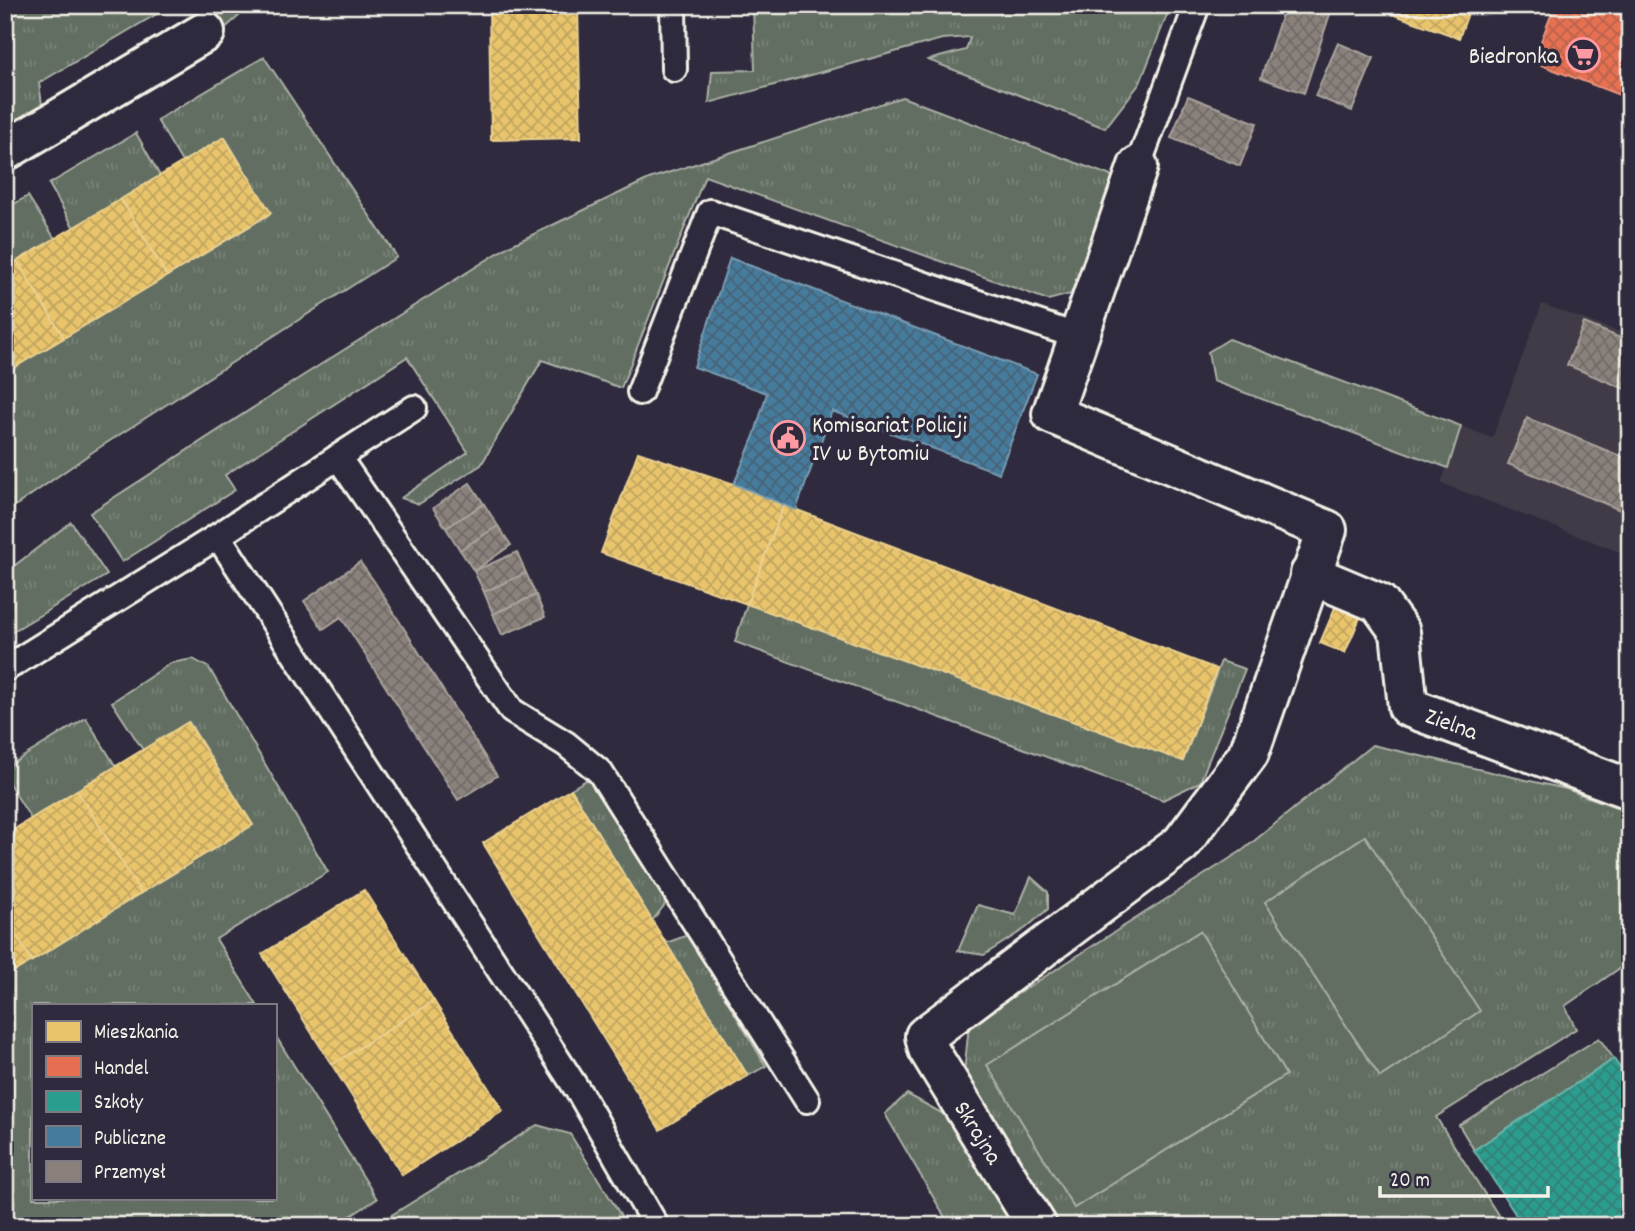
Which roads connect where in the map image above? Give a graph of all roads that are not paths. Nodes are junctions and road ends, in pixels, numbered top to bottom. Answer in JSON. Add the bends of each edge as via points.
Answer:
{"nodes":[{"id":1,"x":673,"y":5,"type":"edge"},
{"id":2,"x":1197,"y":5,"type":"edge"},
{"id":3,"x":205,"y":32,"type":"dead end"},
{"id":4,"x":674,"y":69,"type":"dead end"},
{"id":5,"x":5,"y":151,"type":"edge"},
{"id":6,"x":1138,"y":166,"type":"joint"},
{"id":7,"x":1079,"y":337,"type":"junction"},
{"id":8,"x":640,"y":392,"type":"dead end"},
{"id":9,"x":414,"y":408,"type":"dead end"},
{"id":10,"x":338,"y":457,"type":"junction"},
{"id":11,"x":218,"y":536,"type":"junction"},
{"id":12,"x":1310,"y":574,"type":"junction"},
{"id":13,"x":5,"y":669,"type":"edge"},
{"id":14,"x":1630,"y":789,"type":"edge"},
{"id":15,"x":807,"y":1100,"type":"dead end"},
{"id":16,"x":656,"y":1226,"type":"edge"},
{"id":17,"x":1037,"y":1226,"type":"edge"}],
"edges":[{"from":1,"to":4,"type":"lane"},
{"from":2,"to":6,"type":"lane"},
{"from":3,"to":5,"type":"street"},
{"from":6,"to":7,"type":"street"},
{"from":7,"to":8,"type":"lane","via":[[710,212]]},
{"from":7,"to":12,"type":"street","via":[[1052,414],[1327,530]]},
{"from":9,"to":10,"type":"lane"},
{"from":10,"to":11,"type":"lane"},
{"from":10,"to":15,"type":"lane","via":[[512,711],[566,744],[600,772]]},
{"from":11,"to":13,"type":"lane"},
{"from":11,"to":16,"type":"lane","via":[[582,1097]]},
{"from":12,"to":14,"type":"street","name":"Zielna","via":[[1379,603],[1400,632],[1408,707]]},
{"from":12,"to":17,"type":"street","name":"Skrajna","via":[[1249,752],[1181,844],[925,1036],[928,1049]]}]}
